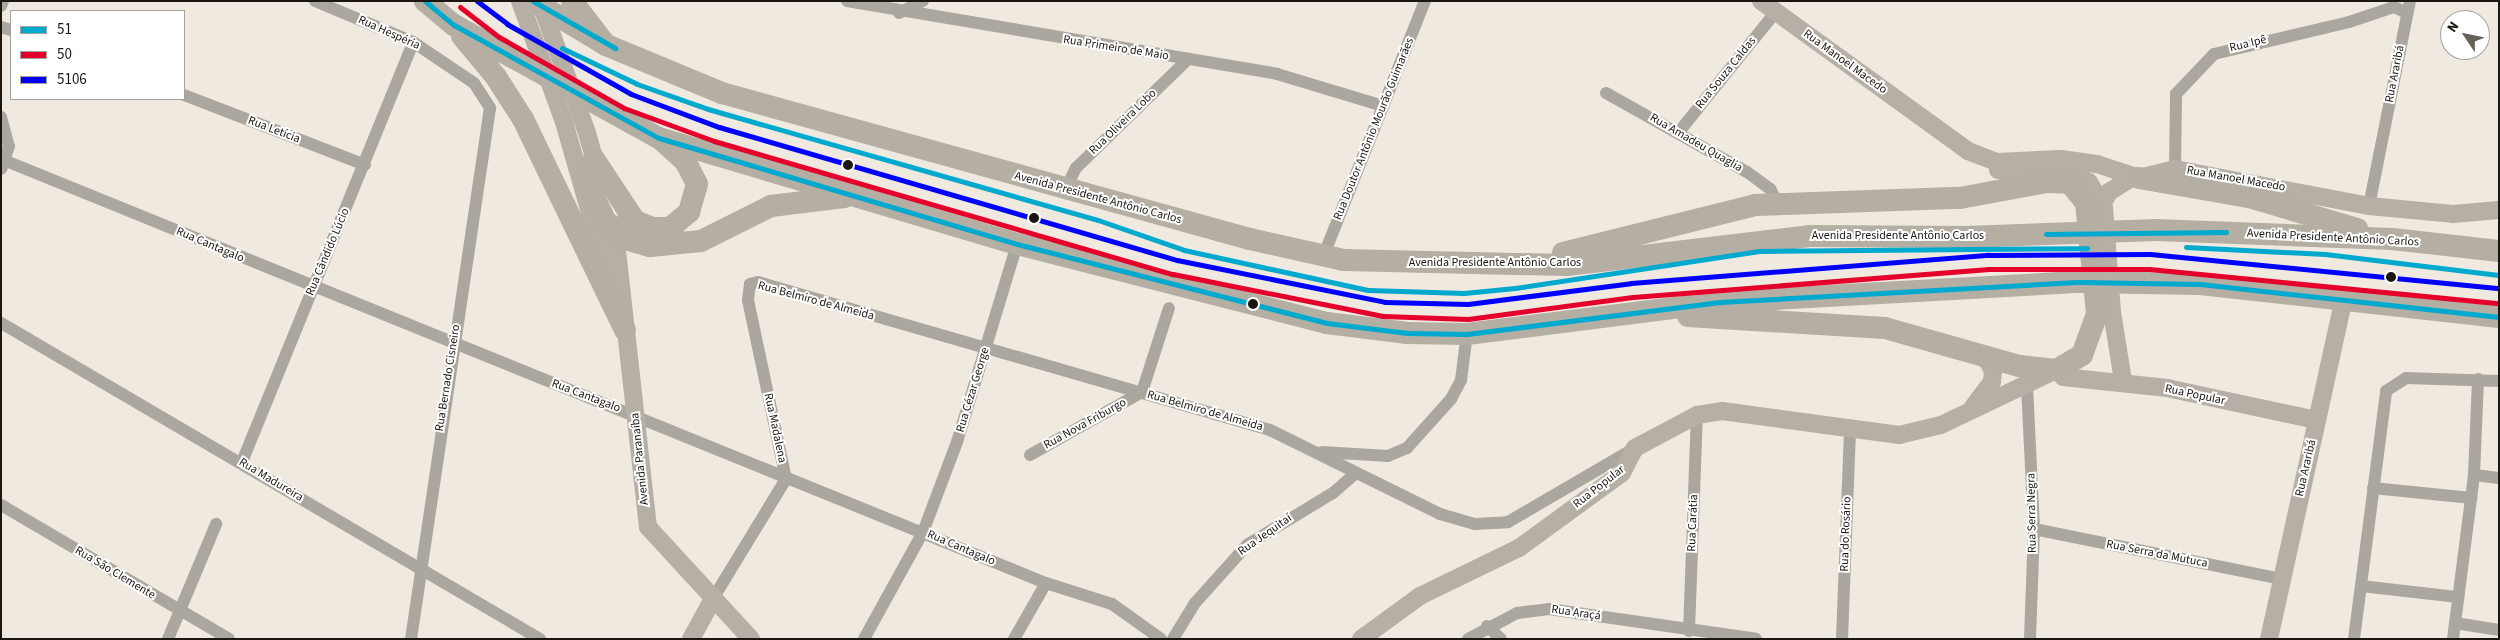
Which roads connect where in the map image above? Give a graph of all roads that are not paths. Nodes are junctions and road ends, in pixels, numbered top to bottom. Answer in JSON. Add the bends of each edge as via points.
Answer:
{"nodes":[{"id":1,"x":2,"y":1,"type":"edge"},
{"id":2,"x":315,"y":1,"type":"edge"},
{"id":3,"x":425,"y":1,"type":"edge"},
{"id":4,"x":520,"y":1,"type":"edge"},
{"id":5,"x":533,"y":1,"type":"edge"},
{"id":6,"x":540,"y":1,"type":"edge"},
{"id":7,"x":572,"y":1,"type":"edge"},
{"id":8,"x":847,"y":1,"type":"edge"},
{"id":9,"x":923,"y":1,"type":"edge"},
{"id":10,"x":1425,"y":1,"type":"edge"},
{"id":11,"x":1761,"y":1,"type":"edge"},
{"id":12,"x":2388,"y":4,"type":"edge"},
{"id":13,"x":1,"y":6,"type":"edge"},
{"id":14,"x":2409,"y":7,"type":"edge"},
{"id":15,"x":899,"y":13,"type":"junction"},
{"id":16,"x":1775,"y":13,"type":"junction"},
{"id":17,"x":454,"y":25,"type":"junction"},
{"id":18,"x":413,"y":42,"type":"junction"},
{"id":19,"x":606,"y":45,"type":"junction"},
{"id":20,"x":1187,"y":60,"type":"junction"},
{"id":21,"x":1606,"y":93,"type":"dead end"},
{"id":22,"x":185,"y":95,"type":"edge"},
{"id":23,"x":1383,"y":106,"type":"junction"},
{"id":24,"x":1,"y":117,"type":"edge"},
{"id":25,"x":490,"y":118,"type":"joint"},
{"id":26,"x":1928,"y":122,"type":"junction"},
{"id":27,"x":1678,"y":133,"type":"junction"},
{"id":28,"x":660,"y":138,"type":"junction"},
{"id":29,"x":3,"y":165,"type":"edge"},
{"id":30,"x":365,"y":165,"type":"junction"},
{"id":31,"x":588,"y":167,"type":"junction"},
{"id":32,"x":2174,"y":169,"type":"junction"},
{"id":33,"x":2136,"y":177,"type":"junction"},
{"id":34,"x":1066,"y":189,"type":"junction"},
{"id":35,"x":852,"y":194,"type":"junction"},
{"id":36,"x":1778,"y":203,"type":"junction"},
{"id":37,"x":2098,"y":205,"type":"junction"},
{"id":38,"x":2370,"y":206,"type":"junction"},
{"id":39,"x":2499,"y":210,"type":"edge"},
{"id":40,"x":617,"y":233,"type":"junction"},
{"id":41,"x":2392,"y":239,"type":"junction"},
{"id":42,"x":643,"y":244,"type":"junction"},
{"id":43,"x":1017,"y":244,"type":"junction"},
{"id":44,"x":2499,"y":251,"type":"edge"},
{"id":45,"x":1323,"y":257,"type":"junction"},
{"id":46,"x":1511,"y":263,"type":"junction"},
{"id":47,"x":750,"y":284,"type":"joint"},
{"id":48,"x":622,"y":288,"type":"junction"},
{"id":49,"x":313,"y":289,"type":"junction"},
{"id":50,"x":2344,"y":297,"type":"junction"},
{"id":51,"x":1170,"y":308,"type":"dead end"},
{"id":52,"x":1634,"y":313,"type":"junction"},
{"id":53,"x":2105,"y":313,"type":"junction"},
{"id":54,"x":2499,"y":317,"type":"edge"},
{"id":55,"x":1,"y":322,"type":"edge"},
{"id":56,"x":625,"y":330,"type":"junction"},
{"id":57,"x":1467,"y":334,"type":"junction"},
{"id":58,"x":452,"y":346,"type":"junction"},
{"id":59,"x":985,"y":350,"type":"junction"},
{"id":60,"x":1985,"y":356,"type":"junction"},
{"id":61,"x":2049,"y":378,"type":"junction"},
{"id":62,"x":2478,"y":379,"type":"junction"},
{"id":63,"x":2123,"y":381,"type":"junction"},
{"id":64,"x":2499,"y":381,"type":"edge"},
{"id":65,"x":1142,"y":392,"type":"junction"},
{"id":66,"x":1969,"y":412,"type":"junction"},
{"id":67,"x":635,"y":414,"type":"junction"},
{"id":68,"x":1697,"y":415,"type":"junction"},
{"id":69,"x":2316,"y":420,"type":"junction"},
{"id":70,"x":1850,"y":429,"type":"junction"},
{"id":71,"x":1635,"y":448,"type":"junction"},
{"id":72,"x":1317,"y":452,"type":"junction"},
{"id":73,"x":1030,"y":455,"type":"dead end"},
{"id":74,"x":242,"y":462,"type":"junction"},
{"id":75,"x":1356,"y":473,"type":"junction"},
{"id":76,"x":2474,"y":475,"type":"junction"},
{"id":77,"x":2499,"y":478,"type":"edge"},
{"id":78,"x":786,"y":479,"type":"junction"},
{"id":79,"x":2373,"y":488,"type":"junction"},
{"id":80,"x":2471,"y":498,"type":"junction"},
{"id":81,"x":1,"y":505,"type":"edge"},
{"id":82,"x":216,"y":524,"type":"dead end"},
{"id":83,"x":2034,"y":529,"type":"junction"},
{"id":84,"x":923,"y":532,"type":"junction"},
{"id":85,"x":419,"y":570,"type":"junction"},
{"id":86,"x":2281,"y":579,"type":"junction"},
{"id":87,"x":1046,"y":583,"type":"junction"},
{"id":88,"x":2361,"y":586,"type":"junction"},
{"id":89,"x":714,"y":597,"type":"junction"},
{"id":90,"x":2458,"y":597,"type":"junction"},
{"id":91,"x":179,"y":611,"type":"junction"},
{"id":92,"x":2455,"y":624,"type":"junction"},
{"id":93,"x":1487,"y":626,"type":"junction"},
{"id":94,"x":2499,"y":630,"type":"edge"},
{"id":95,"x":1689,"y":631,"type":"junction"},
{"id":96,"x":168,"y":639,"type":"edge"},
{"id":97,"x":229,"y":639,"type":"edge"},
{"id":98,"x":411,"y":639,"type":"edge"},
{"id":99,"x":540,"y":639,"type":"edge"},
{"id":100,"x":691,"y":639,"type":"edge"},
{"id":101,"x":751,"y":639,"type":"edge"},
{"id":102,"x":864,"y":639,"type":"edge"},
{"id":103,"x":1014,"y":639,"type":"edge"},
{"id":104,"x":1161,"y":639,"type":"edge"},
{"id":105,"x":1173,"y":639,"type":"edge"},
{"id":106,"x":1361,"y":639,"type":"edge"},
{"id":107,"x":1468,"y":639,"type":"edge"},
{"id":108,"x":1501,"y":639,"type":"edge"},
{"id":109,"x":1756,"y":639,"type":"edge"},
{"id":110,"x":1842,"y":639,"type":"edge"},
{"id":111,"x":2030,"y":639,"type":"edge"},
{"id":112,"x":2270,"y":639,"type":"edge"},
{"id":113,"x":2354,"y":639,"type":"edge"},
{"id":114,"x":2453,"y":639,"type":"edge"}],
"edges":[{"from":1,"to":13,"type":"street"},
{"from":2,"to":18,"type":"street","name":"Rua Hespéria"},
{"from":3,"to":17,"type":"highway"},
{"from":4,"to":31,"type":"street","name":"Avenida Paranaíba","bridge":true,"via":[[564,122]]},
{"from":5,"to":19,"type":"highway","name":"Avenida Presidente Antônio Carlos"},
{"from":6,"to":31,"type":"street","name":"Avenida Paranaíba","bridge":true,"via":[[587,133]]},
{"from":7,"to":19,"type":"highway"},
{"from":8,"to":15,"type":"street","name":"Rua Primeiro de Maio"},
{"from":9,"to":15,"type":"street"},
{"from":10,"to":23,"type":"street","name":"Rua Doutor Antônio Mourão Guimarães"},
{"from":11,"to":16,"type":"street","name":"Rua Manoel Macedo"},
{"from":12,"to":14,"type":"street","name":"Rua Ipê"},
{"from":12,"to":32,"type":"street","name":"Rua Ipê","via":[[2349,22],[2214,54],[2176,94]]},
{"from":14,"to":38,"type":"street","name":"Rua Araribá"},
{"from":15,"to":20,"type":"street","name":"Rua Primeiro de Maio"},
{"from":16,"to":26,"type":"street","name":"Rua Manoel Macedo"},
{"from":16,"to":27,"type":"street","name":"Rua Souza Caldas"},
{"from":17,"to":28,"type":"highway"},
{"from":17,"to":56,"type":"highway","via":[[496,77],[522,119]]},
{"from":18,"to":25,"type":"street","name":"Rua Hespéria","via":[[483,92]]},
{"from":18,"to":30,"type":"street","name":"Rua Cândido Lúcio"},
{"from":19,"to":34,"type":"highway","name":"Avenida Presidente Antônio Carlos","via":[[722,93]]},
{"from":20,"to":23,"type":"street","name":"Rua Primeiro de Maio","via":[[1277,74]]},
{"from":20,"to":34,"type":"street","name":"Rua Oliveira Lobo","via":[[1076,168]]},
{"from":21,"to":27,"type":"street","name":"Rua Amadeu Quaglia"},
{"from":22,"to":30,"type":"street","name":"Rua Letícia"},
{"from":23,"to":45,"type":"street","name":"Rua Doutor Antônio Mourão Guimarães"},
{"from":24,"to":29,"type":"street","via":[[7,131]]},
{"from":25,"to":58,"type":"street","name":"Rua Bernado Cisneiro"},
{"from":26,"to":33,"type":"street","name":"Rua Manoel Macedo","via":[[1968,152],[1997,162],[2061,159],[2097,164]]},
{"from":26,"to":37,"type":"street","name":"Rua Manoel Macedo","via":[[1969,159],[1998,170],[2071,174],[2088,182]]},
{"from":27,"to":36,"type":"street","name":"Rua Amadeu Quaglia","via":[[1748,172],[1770,189]]},
{"from":28,"to":31,"type":"highway","via":[[686,162],[696,184],[689,212],[670,228],[652,228],[635,221]]},
{"from":28,"to":35,"type":"highway"},
{"from":29,"to":49,"type":"street","name":"Rua Cantagalo"},
{"from":30,"to":49,"type":"street","name":"Rua Cândido Lúcio"},
{"from":31,"to":40,"type":"highway","via":[[604,219]]},
{"from":31,"to":56,"type":"street","name":"Avenida Paranaíba"},
{"from":32,"to":33,"type":"street","name":"Rua Manoel Macedo","via":[[2166,174]]},
{"from":32,"to":38,"type":"street","name":"Rua Manoel Macedo"},
{"from":33,"to":37,"type":"street","via":[[2108,192]]},
{"from":33,"to":41,"type":"highway","via":[[2249,197]]},
{"from":34,"to":45,"type":"highway","name":"Avenida Presidente Antônio Carlos"},
{"from":35,"to":42,"type":"highway","via":[[833,201],[771,206],[701,241]]},
{"from":35,"to":43,"type":"highway"},
{"from":36,"to":37,"type":"highway","via":[[1960,198],[2046,182],[2070,183]]},
{"from":36,"to":46,"type":"highway","via":[[1755,204]]},
{"from":37,"to":53,"type":"highway","bridge":true},
{"from":38,"to":39,"type":"street","name":"Rua Manoel Macedo","via":[[2453,214]]},
{"from":40,"to":42,"type":"highway"},
{"from":40,"to":48,"type":"street","name":"Avenida Paranaíba"},
{"from":41,"to":44,"type":"highway","name":"Avenida Presidente Antônio Carlos"},
{"from":41,"to":46,"type":"highway","name":"Avenida Presidente Antônio Carlos","via":[[2156,230],[1965,237],[1809,236],[1568,265]]},
{"from":42,"to":48,"type":"street","via":[[628,262]]},
{"from":43,"to":57,"type":"highway","via":[[1327,323],[1407,334]]},
{"from":43,"to":59,"type":"street","name":"Rua Cézar George"},
{"from":45,"to":46,"type":"highway","name":"Avenida Presidente Antônio Carlos","via":[[1364,262]]},
{"from":47,"to":59,"type":"street","name":"Rua Belmiro de Almeida","via":[[758,282]]},
{"from":47,"to":78,"type":"street","name":"Rua Madalena","via":[[748,300]]},
{"from":48,"to":56,"type":"street","name":"Avenida Paranaíba"},
{"from":49,"to":58,"type":"street","name":"Rua Cantagalo"},
{"from":49,"to":74,"type":"street","name":"Rua Cândido Lúcio"},
{"from":50,"to":52,"type":"highway","via":[[2200,284],[2080,282],[1720,302]]},
{"from":50,"to":54,"type":"highway"},
{"from":50,"to":69,"type":"street","name":"Rua Araribá"},
{"from":51,"to":65,"type":"street"},
{"from":52,"to":57,"type":"highway"},
{"from":52,"to":60,"type":"highway","via":[[1885,328]]},
{"from":53,"to":61,"type":"highway","via":[[2082,355]]},
{"from":53,"to":63,"type":"street"},
{"from":55,"to":74,"type":"street","name":"Rua Madureira"},
{"from":56,"to":67,"type":"street","name":"Avenida Paranaíba"},
{"from":57,"to":72,"type":"street","via":[[1461,380],[1451,399],[1407,448],[1388,456]]},
{"from":58,"to":67,"type":"street","name":"Rua Cantagalo"},
{"from":58,"to":85,"type":"street","name":"Rua Bernado Cisneiro"},
{"from":59,"to":65,"type":"street","name":"Rua Belmiro de Almeida"},
{"from":59,"to":84,"type":"street","name":"Rua Cézar George","via":[[958,442]]},
{"from":60,"to":61,"type":"highway","via":[[2031,369]]},
{"from":60,"to":66,"type":"street","via":[[1993,371],[1992,382]]},
{"from":61,"to":63,"type":"street","name":"Rua Popular"},
{"from":61,"to":66,"type":"street","name":"Rua Popular"},
{"from":61,"to":83,"type":"street","name":"Rua Serra Negra"},
{"from":62,"to":64,"type":"street"},
{"from":62,"to":76,"type":"street"},
{"from":62,"to":79,"type":"street","via":[[2420,377],[2391,384],[2384,398]]},
{"from":63,"to":69,"type":"street","name":"Rua Popular"},
{"from":65,"to":72,"type":"street","name":"Rua Belmiro de Almeida","via":[[1270,430]]},
{"from":65,"to":73,"type":"street","name":"Rua Nova Friburgo"},
{"from":66,"to":70,"type":"street","name":"Rua Popular","via":[[1909,434]]},
{"from":67,"to":78,"type":"street","name":"Rua Cantagalo"},
{"from":67,"to":89,"type":"street","name":"Avenida Paranaíba","via":[[648,527]]},
{"from":68,"to":70,"type":"street","name":"Rua Popular","via":[[1722,411]]},
{"from":68,"to":71,"type":"street","name":"Rua Popular"},
{"from":68,"to":95,"type":"street","name":"Rua Carátia"},
{"from":69,"to":86,"type":"street","name":"Rua Araribá"},
{"from":70,"to":110,"type":"street","name":"Rua do Rosário"},
{"from":71,"to":75,"type":"street","name":"Rua Belmiro de Almeida","via":[[1508,522],[1475,524],[1440,514]]},
{"from":71,"to":106,"type":"street","name":"Rua Popular","via":[[1622,472],[1519,548],[1420,596]]},
{"from":72,"to":75,"type":"street","name":"Rua Belmiro de Almeida"},
{"from":74,"to":85,"type":"street","name":"Rua Madureira"},
{"from":75,"to":105,"type":"street","name":"Rua Jequitaí","via":[[1333,493],[1247,545],[1212,582]]},
{"from":76,"to":77,"type":"street"},
{"from":76,"to":80,"type":"street"},
{"from":78,"to":84,"type":"street","name":"Rua Cantagalo"},
{"from":78,"to":89,"type":"street","name":"Rua Madalena"},
{"from":79,"to":80,"type":"street"},
{"from":79,"to":88,"type":"street"},
{"from":80,"to":90,"type":"street"},
{"from":81,"to":91,"type":"street","name":"Rua São Clemente"},
{"from":82,"to":91,"type":"street"},
{"from":83,"to":86,"type":"street","name":"Rua Serra da Mutuca"},
{"from":83,"to":111,"type":"street","name":"Rua Serra Negra"},
{"from":84,"to":87,"type":"street","name":"Rua Cantagalo"},
{"from":84,"to":102,"type":"street"},
{"from":85,"to":98,"type":"street","name":"Rua Bernado Cisneiro"},
{"from":85,"to":99,"type":"street","name":"Rua Madureira"},
{"from":86,"to":112,"type":"street","name":"Rua Araribá"},
{"from":87,"to":103,"type":"street"},
{"from":87,"to":104,"type":"street","name":"Rua Cantagalo","via":[[1112,604]]},
{"from":88,"to":90,"type":"street"},
{"from":88,"to":113,"type":"street"},
{"from":89,"to":100,"type":"street","name":"Rua Madalena"},
{"from":89,"to":101,"type":"street","name":"Avenida Paranaíba"},
{"from":90,"to":92,"type":"street"},
{"from":91,"to":96,"type":"street"},
{"from":91,"to":97,"type":"street","name":"Rua São Clemente"},
{"from":92,"to":94,"type":"street"},
{"from":92,"to":114,"type":"street"},
{"from":93,"to":95,"type":"street","name":"Rua Araçá","via":[[1517,613],[1549,609]]},
{"from":93,"to":107,"type":"street","name":"Rua Araçá"},
{"from":93,"to":108,"type":"street"},
{"from":95,"to":109,"type":"street","name":"Rua Araçá"}]}
